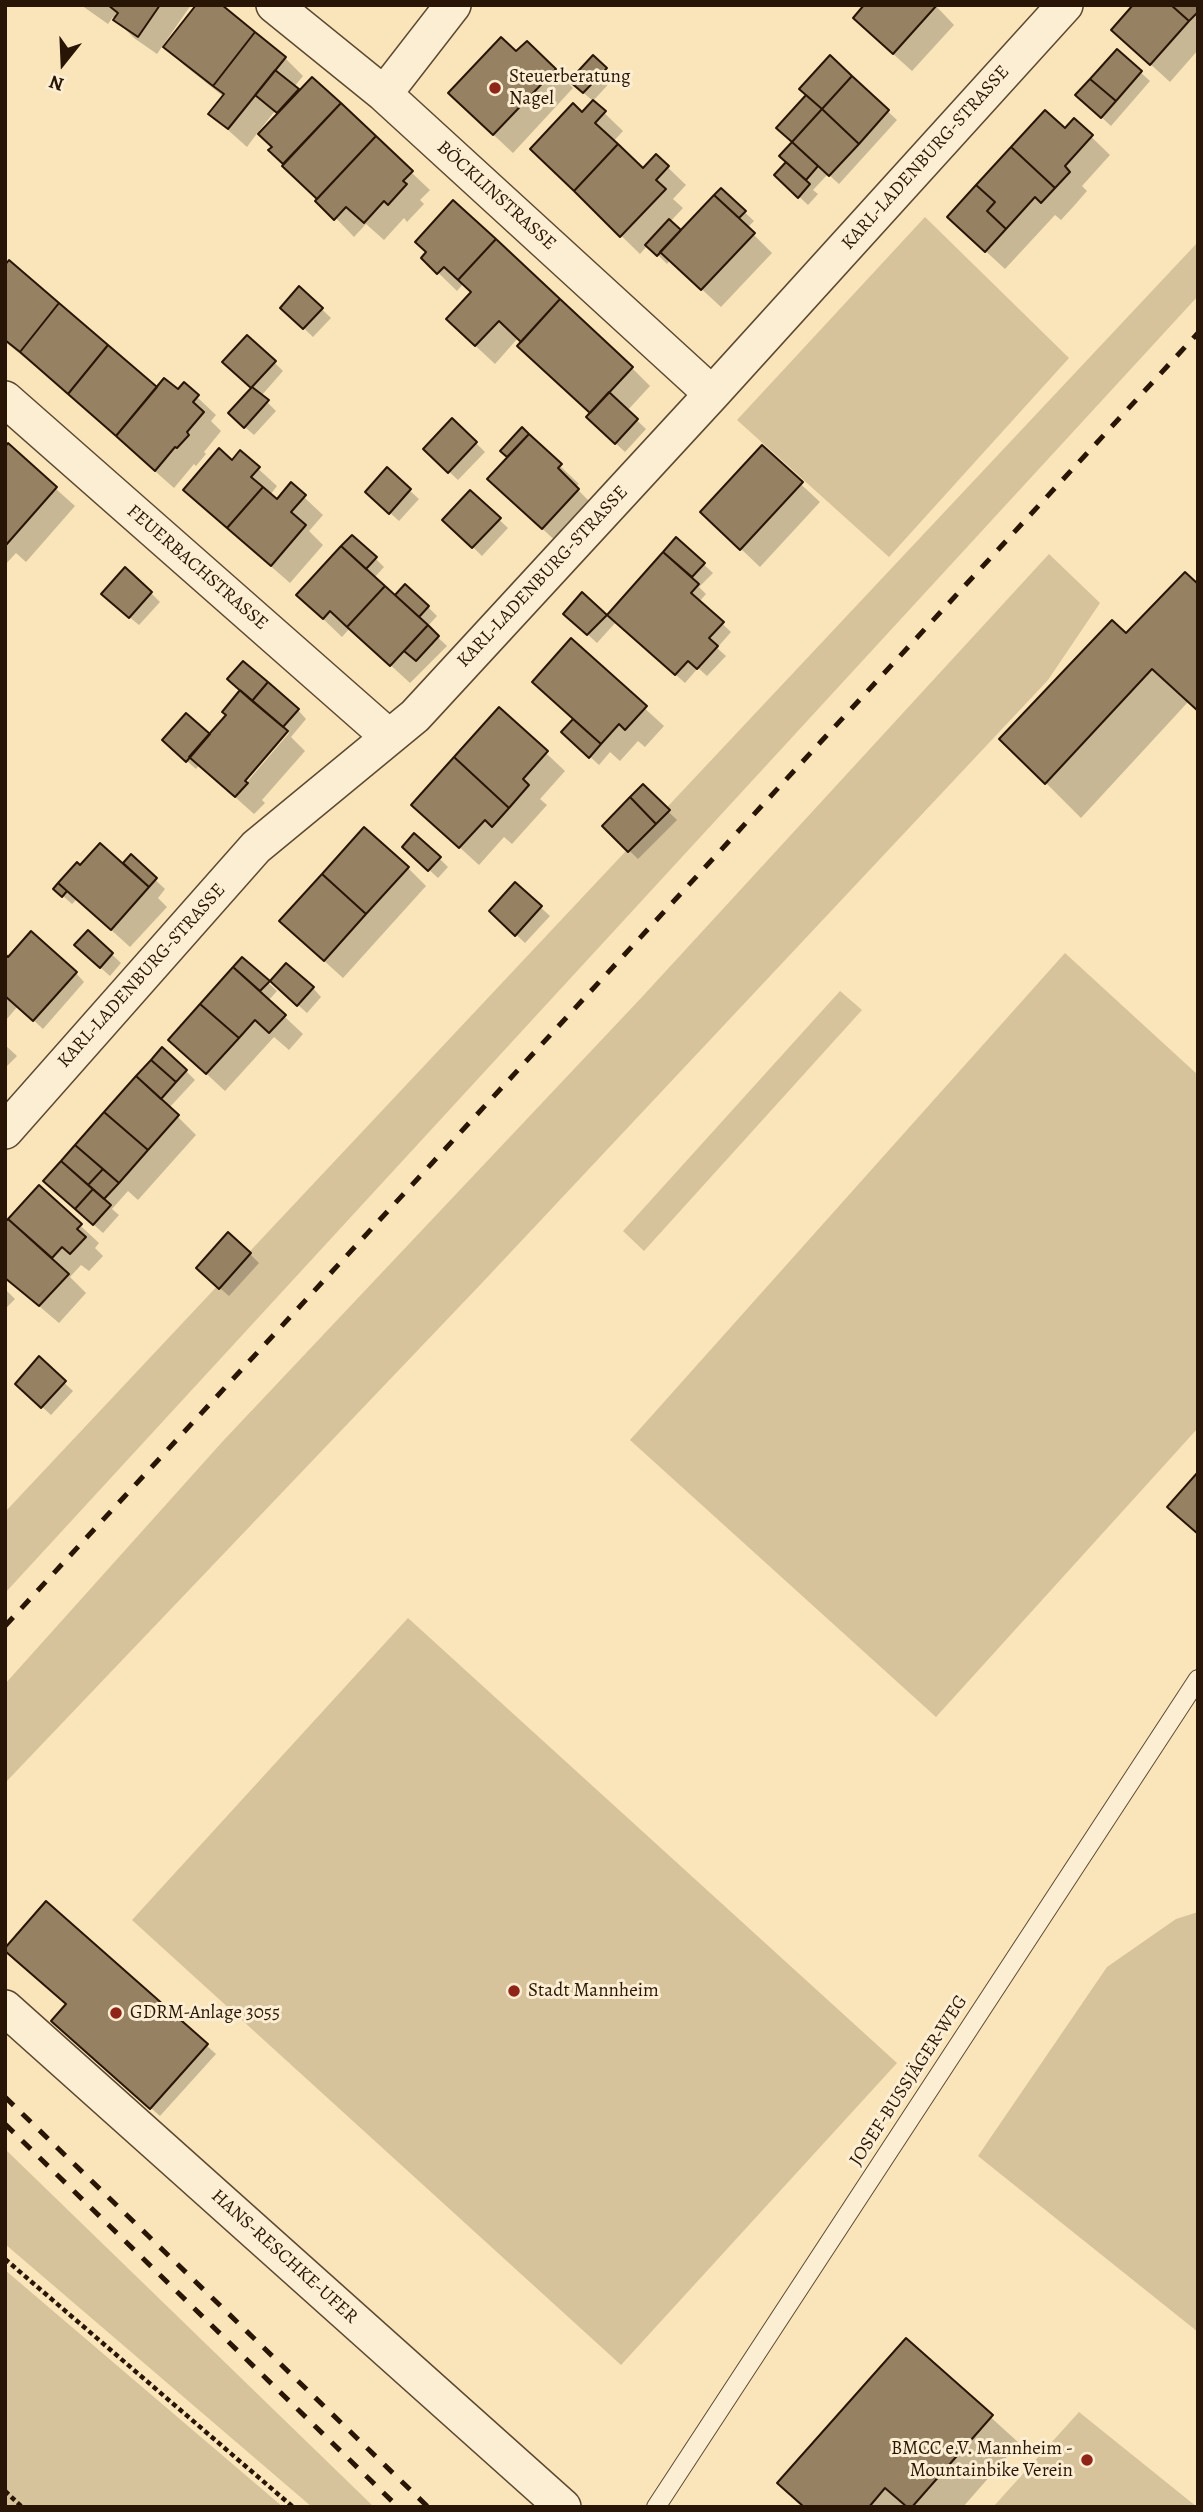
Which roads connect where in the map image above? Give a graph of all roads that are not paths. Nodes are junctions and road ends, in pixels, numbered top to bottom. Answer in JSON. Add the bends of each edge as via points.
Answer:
{"nodes":[{"id":1,"x":453,"y":5,"type":"edge"},
{"id":2,"x":1065,"y":5,"type":"edge"},
{"id":3,"x":288,"y":9,"type":"edge"},
{"id":4,"x":384,"y":94,"type":"junction"},
{"id":5,"x":712,"y":394,"type":"junction"},
{"id":6,"x":5,"y":399,"type":"edge"},
{"id":7,"x":389,"y":737,"type":"junction"},
{"id":8,"x":5,"y":1131,"type":"edge"},
{"id":9,"x":1196,"y":1686,"type":"edge"},
{"id":10,"x":5,"y":2008,"type":"edge"},
{"id":11,"x":563,"y":2507,"type":"edge"},
{"id":12,"x":656,"y":2507,"type":"edge"}],
"edges":[{"from":1,"to":4,"type":"street"},
{"from":2,"to":5,"type":"street","name":"KARL-LADENBURG-STRASSE"},
{"from":3,"to":4,"type":"street","name":"BÖCKLINSTRASSE"},
{"from":4,"to":5,"type":"street","name":"BÖCKLINSTRASSE"},
{"from":5,"to":7,"type":"street","name":"KARL-LADENBURG-STRASSE","via":[[415,716]]},
{"from":6,"to":7,"type":"street","name":"FEUERBACHSTRASSE"},
{"from":7,"to":8,"type":"street","name":"KARL-LADENBURG-STRASSE","via":[[257,847]]},
{"from":9,"to":12,"type":"lane","name":"JOSEF-BUSSJÄGER-WEG"},
{"from":10,"to":11,"type":"street","name":"HANS-RESCHKE-UFER"}]}
